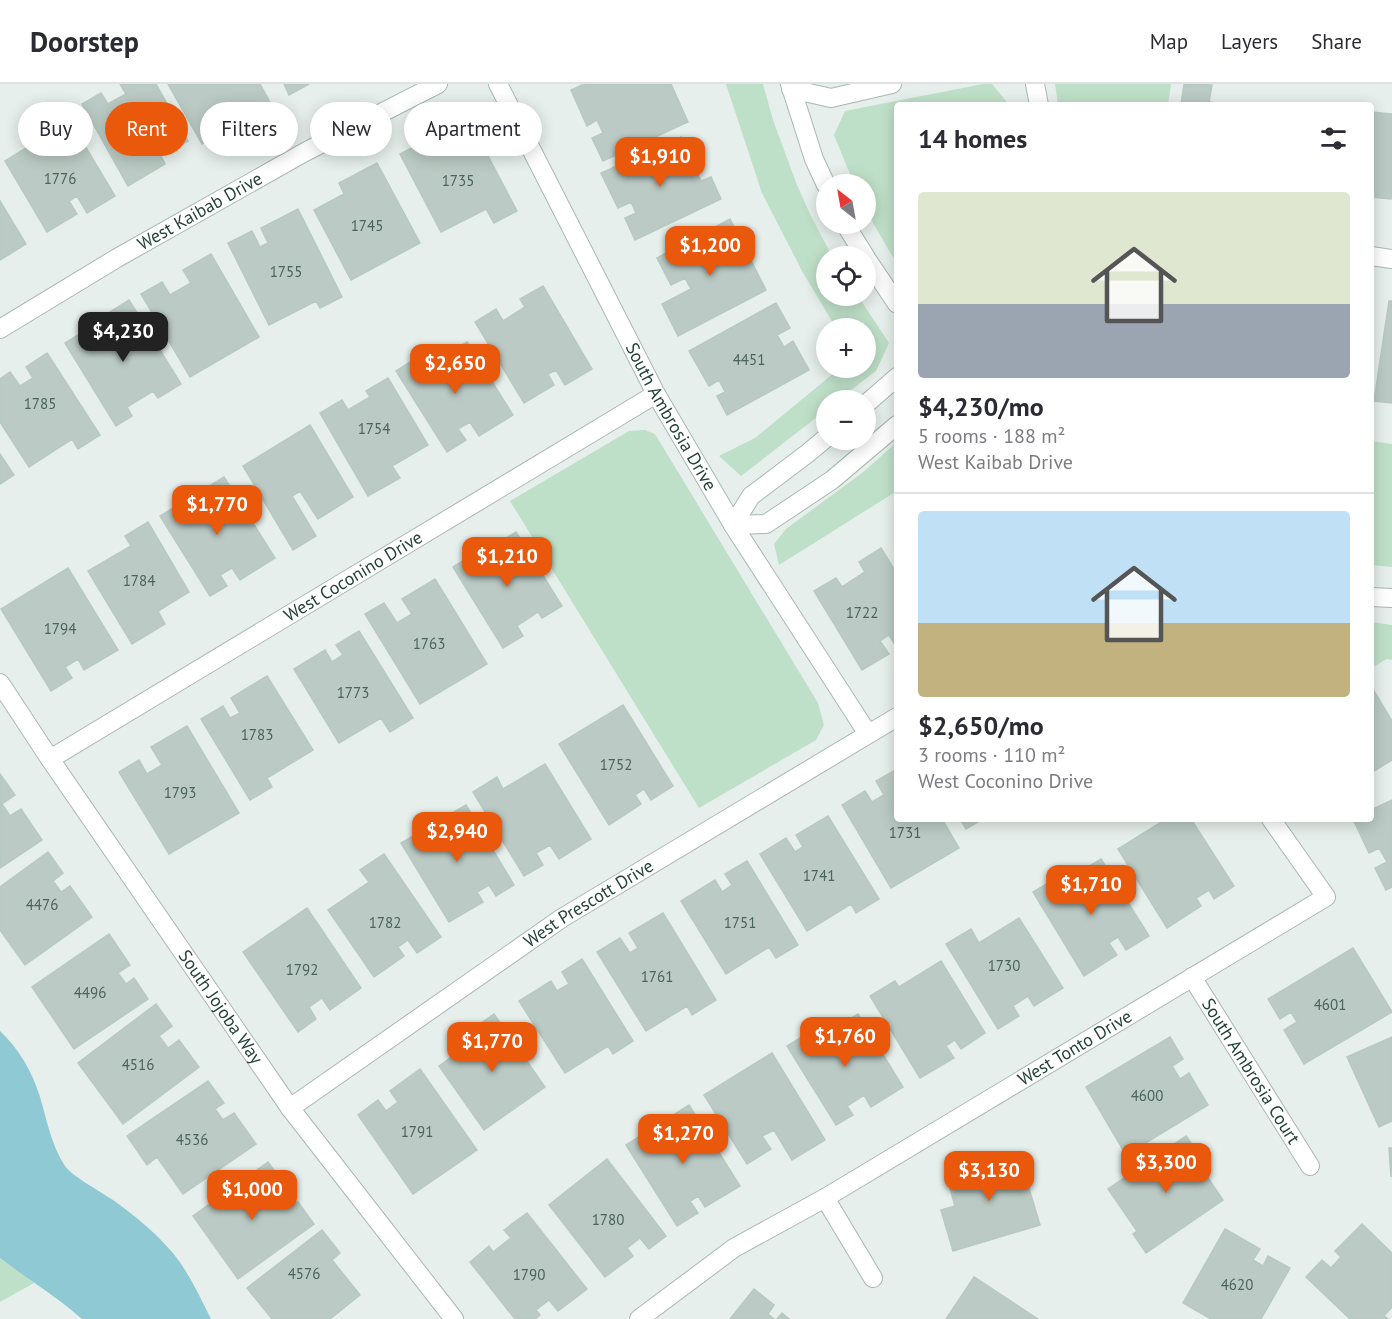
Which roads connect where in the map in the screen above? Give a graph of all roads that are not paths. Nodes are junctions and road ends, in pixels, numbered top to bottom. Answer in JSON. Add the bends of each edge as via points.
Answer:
{"nodes":[{"id":1,"x":438,"y":84,"type":"edge"},
{"id":2,"x":498,"y":84,"type":"edge"},
{"id":3,"x":892,"y":84,"type":"edge"},
{"id":4,"x":1035,"y":84,"type":"edge"},
{"id":5,"x":792,"y":86,"type":"edge"},
{"id":6,"x":1038,"y":102,"type":"edge"},
{"id":7,"x":821,"y":174,"type":"edge"},
{"id":8,"x":1374,"y":256,"type":"edge"},
{"id":9,"x":1392,"y":259,"type":"edge"},
{"id":10,"x":876,"y":273,"type":"edge"},
{"id":11,"x":894,"y":300,"type":"edge"},
{"id":12,"x":0,"y":329,"type":"edge"},
{"id":13,"x":894,"y":380,"type":"edge"},
{"id":14,"x":656,"y":394,"type":"junction"},
{"id":15,"x":876,"y":395,"type":"edge"},
{"id":16,"x":894,"y":428,"type":"edge"},
{"id":17,"x":816,"y":446,"type":"edge"},
{"id":18,"x":734,"y":525,"type":"junction"},
{"id":19,"x":1374,"y":597,"type":"edge"},
{"id":20,"x":1392,"y":598,"type":"edge"},
{"id":21,"x":0,"y":683,"type":"edge"},
{"id":22,"x":894,"y":719,"type":"edge"},
{"id":23,"x":868,"y":734,"type":"junction"},
{"id":24,"x":50,"y":759,"type":"junction"},
{"id":25,"x":1273,"y":822,"type":"edge"},
{"id":26,"x":1192,"y":977,"type":"junction"},
{"id":27,"x":290,"y":1108,"type":"junction"},
{"id":28,"x":1310,"y":1166,"type":"dead end"},
{"id":29,"x":825,"y":1198,"type":"junction"},
{"id":30,"x":873,"y":1278,"type":"dead end"},
{"id":31,"x":454,"y":1319,"type":"edge"},
{"id":32,"x":639,"y":1319,"type":"edge"}],
"edges":[{"from":1,"to":12,"type":"street","name":"West Kaibab Drive","via":[[295,158]]},
{"from":2,"to":14,"type":"street","name":"South Ambrosia Drive"},
{"from":3,"to":5,"type":"street","via":[[831,98]]},
{"from":4,"to":6,"type":"street"},
{"from":5,"to":7,"type":"street"},
{"from":8,"to":9,"type":"street"},
{"from":10,"to":11,"type":"street"},
{"from":13,"to":15,"type":"street"},
{"from":14,"to":18,"type":"street","name":"South Ambrosia Drive"},
{"from":14,"to":24,"type":"street","name":"West Coconino Drive"},
{"from":16,"to":18,"type":"street","via":[[832,480],[766,524]]},
{"from":17,"to":18,"type":"street","via":[[751,496]]},
{"from":18,"to":23,"type":"street","name":"South Ambrosia Drive"},
{"from":19,"to":20,"type":"street"},
{"from":21,"to":24,"type":"street","name":"South Jojoba Way"},
{"from":22,"to":23,"type":"street","name":"West Prescott Drive"},
{"from":23,"to":27,"type":"street","name":"West Prescott Drive","via":[[562,918]]},
{"from":24,"to":27,"type":"street","name":"South Jojoba Way"},
{"from":25,"to":26,"type":"street","name":"West Tonto Drive","via":[[1326,897]]},
{"from":26,"to":28,"type":"street","name":"South Ambrosia Court"},
{"from":26,"to":29,"type":"street","name":"West Tonto Drive"},
{"from":27,"to":31,"type":"street","name":"South Jojoba Way"},
{"from":29,"to":30,"type":"street"},
{"from":29,"to":32,"type":"street","name":"West Tonto Drive","via":[[734,1248]]}]}
